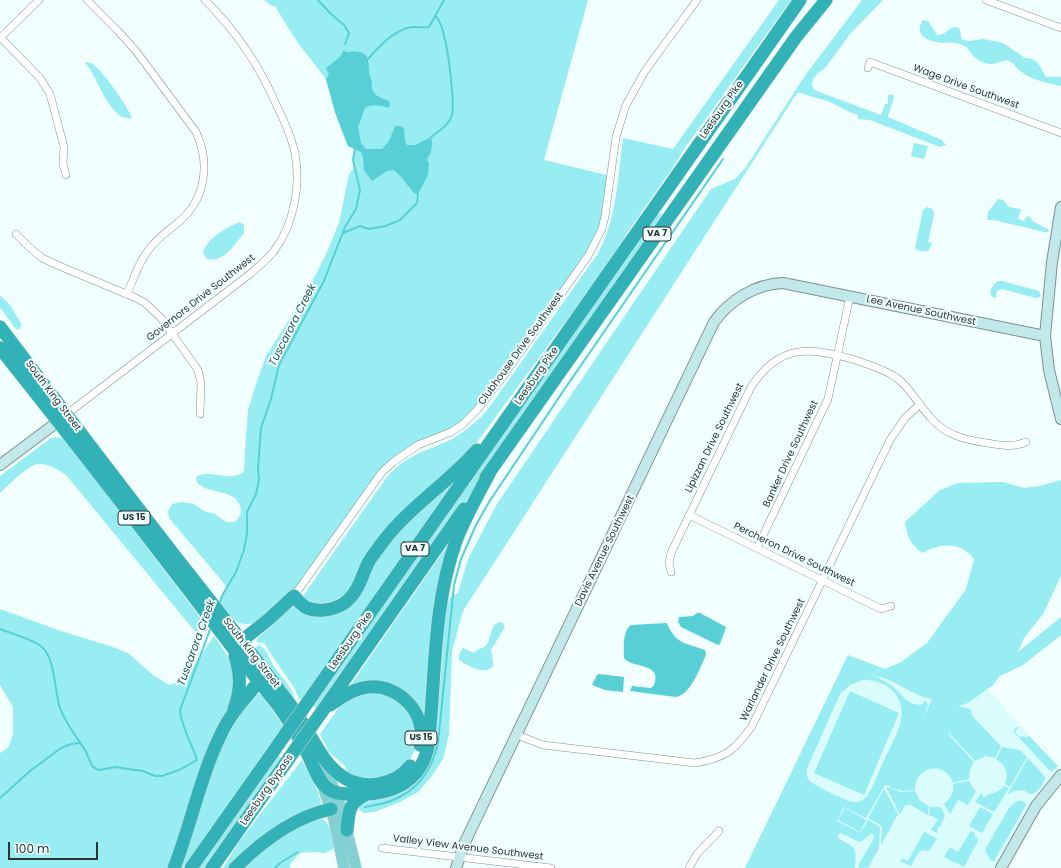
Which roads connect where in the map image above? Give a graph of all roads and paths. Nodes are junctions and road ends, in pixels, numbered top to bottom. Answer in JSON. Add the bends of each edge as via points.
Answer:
{"nodes":[{"id":1,"x":40,"y":0,"type":"edge"},
{"id":2,"x":87,"y":0,"type":"edge"},
{"id":3,"x":205,"y":0,"type":"edge"},
{"id":4,"x":698,"y":0,"type":"edge"},
{"id":5,"x":800,"y":0,"type":"edge"},
{"id":6,"x":826,"y":0,"type":"edge"},
{"id":7,"x":986,"y":0,"type":"edge"},
{"id":8,"x":1061,"y":28,"type":"edge"},
{"id":9,"x":0,"y":38,"type":"edge"},
{"id":10,"x":868,"y":68,"type":"dead end"},
{"id":11,"x":1061,"y":133,"type":"edge"},
{"id":12,"x":66,"y":175,"type":"dead end"},
{"id":13,"x":1061,"y":207,"type":"edge"},
{"id":14,"x":16,"y":234,"type":"dead end"},
{"id":15,"x":797,"y":285,"type":"joint"},
{"id":16,"x":127,"y":294,"type":"junction"},
{"id":17,"x":850,"y":296,"type":"junction"},
{"id":18,"x":0,"y":327,"type":"edge"},
{"id":19,"x":172,"y":334,"type":"junction"},
{"id":20,"x":1045,"y":336,"type":"junction"},
{"id":21,"x":0,"y":348,"type":"edge"},
{"id":22,"x":837,"y":354,"type":"junction"},
{"id":23,"x":518,"y":403,"type":"junction"},
{"id":24,"x":920,"y":404,"type":"junction"},
{"id":25,"x":200,"y":414,"type":"dead end"},
{"id":26,"x":62,"y":418,"type":"junction"},
{"id":27,"x":1061,"y":419,"type":"edge"},
{"id":28,"x":1026,"y":442,"type":"dead end"},
{"id":29,"x":0,"y":465,"type":"edge"},
{"id":30,"x":491,"y":470,"type":"junction"},
{"id":31,"x":689,"y":515,"type":"junction"},
{"id":32,"x":757,"y":548,"type":"junction"},
{"id":33,"x":671,"y":572,"type":"dead end"},
{"id":34,"x":823,"y":580,"type":"junction"},
{"id":35,"x":294,"y":596,"type":"junction"},
{"id":36,"x":891,"y":606,"type":"dead end"},
{"id":37,"x":223,"y":623,"type":"junction"},
{"id":38,"x":260,"y":626,"type":"junction"},
{"id":39,"x":237,"y":645,"type":"junction"},
{"id":40,"x":257,"y":661,"type":"junction"},
{"id":41,"x":260,"y":683,"type":"junction"},
{"id":42,"x":280,"y":690,"type":"junction"},
{"id":43,"x":321,"y":713,"type":"junction"},
{"id":44,"x":232,"y":715,"type":"junction"},
{"id":45,"x":517,"y":734,"type":"junction"},
{"id":46,"x":273,"y":752,"type":"joint"},
{"id":47,"x":320,"y":754,"type":"junction"},
{"id":48,"x":1061,"y":775,"type":"edge"},
{"id":49,"x":322,"y":783,"type":"junction"},
{"id":50,"x":335,"y":792,"type":"junction"},
{"id":51,"x":365,"y":795,"type":"junction"},
{"id":52,"x":331,"y":809,"type":"junction"},
{"id":53,"x":347,"y":830,"type":"junction"},
{"id":54,"x":719,"y":831,"type":"dead end"},
{"id":55,"x":382,"y":848,"type":"dead end"},
{"id":56,"x":459,"y":857,"type":"junction"},
{"id":57,"x":174,"y":868,"type":"edge"},
{"id":58,"x":191,"y":868,"type":"edge"},
{"id":59,"x":212,"y":868,"type":"edge"},
{"id":60,"x":235,"y":868,"type":"edge"},
{"id":61,"x":344,"y":868,"type":"edge"},
{"id":62,"x":356,"y":868,"type":"edge"},
{"id":63,"x":456,"y":868,"type":"edge"},
{"id":64,"x":551,"y":868,"type":"edge"},
{"id":65,"x":689,"y":868,"type":"edge"},
{"id":66,"x":1001,"y":868,"type":"edge"}],
"edges":[{"from":1,"to":9,"type":"street"},
{"from":2,"to":16,"type":"street","via":[[140,57],[196,132],[204,153],[203,185],[193,206],[149,249]]},
{"from":3,"to":19,"type":"street","name":"Governors Drive Southwest","via":[[236,34],[253,58],[276,103],[295,152],[296,195],[288,225],[273,251],[250,274]]},
{"from":4,"to":35,"type":"street","name":"Clubhouse Drive Southwest","via":[[645,71],[626,105],[616,137],[602,228],[588,256],[477,410],[457,429],[418,445],[382,472]]},
{"from":5,"to":23,"type":"highway","name":"Leesburg Pike","number":"VA 7"},
{"from":6,"to":30,"type":"highway","name":"Leesburg Pike","number":"VA 7","via":[[796,37]]},
{"from":7,"to":8,"type":"street"},
{"from":9,"to":12,"type":"street","via":[[40,78],[50,94],[63,145]]},
{"from":10,"to":11,"type":"street","name":"Wage Drive Southwest","via":[[870,62]]},
{"from":13,"to":20,"type":"street","via":[[1052,262]]},
{"from":14,"to":16,"type":"street","via":[[42,258]]},
{"from":15,"to":17,"type":"street","name":"Lee Avenue Southwest"},
{"from":15,"to":45,"type":"street","name":"Davis Avenue Southwest","via":[[778,283],[756,288],[731,303],[714,322]]},
{"from":16,"to":19,"type":"street","via":[[145,303],[161,318]]},
{"from":17,"to":20,"type":"street","name":"Lee Avenue Southwest"},
{"from":17,"to":22,"type":"street","name":"Banker Drive Southwest"},
{"from":18,"to":26,"type":"highway","name":"South King Street","number":"US 15"},
{"from":19,"to":25,"type":"street","via":[[198,370],[201,383]]},
{"from":19,"to":26,"type":"street","name":"Governors Drive Southwest"},
{"from":20,"to":27,"type":"street","via":[[1049,370]]},
{"from":21,"to":26,"type":"highway","name":"South King Street","number":"US 15"},
{"from":22,"to":24,"type":"street","name":"Lipizzan Drive Southwest","via":[[896,377]]},
{"from":22,"to":31,"type":"street","name":"Lipizzan Drive Southwest","via":[[816,351],[791,353],[778,359],[758,377],[750,387]]},
{"from":22,"to":32,"type":"street","name":"Banker Drive Southwest","via":[[825,407]]},
{"from":23,"to":35,"type":"highway","via":[[468,460],[390,532],[373,554],[351,598],[335,608],[316,610],[304,606]]},
{"from":23,"to":46,"type":"highway","name":"Leesburg Pike","number":"VA 7","bridge":true},
{"from":24,"to":28,"type":"street","name":"Lipizzan Drive Southwest","via":[[930,418],[952,435],[1010,446]]},
{"from":24,"to":34,"type":"street","name":"Warlander Drive Southwest","via":[[905,418],[890,440]]},
{"from":26,"to":29,"type":"street"},
{"from":26,"to":37,"type":"highway","name":"South King Street","number":"US 15"},
{"from":30,"to":43,"type":"highway","name":"Leesburg Pike","number":"VA 7"},
{"from":30,"to":51,"type":"highway","via":[[462,527],[446,574],[437,630],[427,753],[420,766],[403,784],[392,790]]},
{"from":31,"to":32,"type":"street","name":"Percheron Drive Southwest"},
{"from":31,"to":33,"type":"street","name":"Lipizzan Drive Southwest","via":[[671,553]]},
{"from":32,"to":34,"type":"street","name":"Percheron Drive Southwest"},
{"from":34,"to":36,"type":"street","name":"Percheron Drive Southwest","via":[[881,609]]},
{"from":34,"to":45,"type":"street","name":"Warlander Drive Southwest","via":[[752,726],[741,742],[723,756],[695,763],[543,744]]},
{"from":35,"to":38,"type":"highway","name":"Clubhouse Drive Southwest"},
{"from":37,"to":38,"type":"highway","via":[[244,628]]},
{"from":37,"to":39,"type":"highway","name":"South King Street","number":"US 15"},
{"from":38,"to":39,"type":"highway","name":"Clubhouse Drive Southwest"},
{"from":38,"to":40,"type":"highway","via":[[253,642]]},
{"from":39,"to":40,"type":"highway","name":"South King Street","number":"US 15"},
{"from":39,"to":41,"type":"highway","name":"South King Street"},
{"from":39,"to":44,"type":"highway","via":[[240,682]]},
{"from":40,"to":42,"type":"highway","name":"South King Street","number":"US 15"},
{"from":41,"to":42,"type":"highway","via":[[270,683]]},
{"from":41,"to":44,"type":"highway"},
{"from":41,"to":49,"type":"highway","name":"South King Street","via":[[292,727]]},
{"from":42,"to":47,"type":"highway","name":"South King Street","number":"US 15","via":[[298,715]]},
{"from":43,"to":47,"type":"highway","number":"US 15","via":[[354,691],[370,687],[382,688],[396,693],[413,707],[418,717],[421,736],[417,755],[409,768],[383,783],[359,784],[345,779]]},
{"from":43,"to":59,"type":"highway","name":"Leesburg Bypass","number":"US 15","bridge":true},
{"from":44,"to":57,"type":"highway","via":[[208,762]]},
{"from":45,"to":56,"type":"street","name":"Davis Avenue Southwest"},
{"from":46,"to":58,"type":"highway","name":"Leesburg Bypass","number":"VA 7"},
{"from":47,"to":50,"type":"main road","name":"South King Street"},
{"from":48,"to":66,"type":"street","via":[[1036,806]]},
{"from":49,"to":50,"type":"highway","via":[[327,789]]},
{"from":49,"to":52,"type":"main road","name":"South King Street"},
{"from":50,"to":51,"type":"highway"},
{"from":50,"to":53,"type":"main road","name":"South King Street"},
{"from":51,"to":53,"type":"highway","via":[[357,798],[351,805]]},
{"from":52,"to":60,"type":"highway","via":[[309,815],[276,834]]},
{"from":52,"to":61,"type":"main road","name":"South King Street"},
{"from":53,"to":62,"type":"main road","name":"South King Street"},
{"from":54,"to":65,"type":"street","via":[[697,854]]},
{"from":55,"to":56,"type":"street","name":"Valley View Avenue Southwest"},
{"from":56,"to":63,"type":"street","name":"Davis Avenue Southwest"},
{"from":56,"to":64,"type":"street","name":"Valley View Avenue Southwest"}]}
